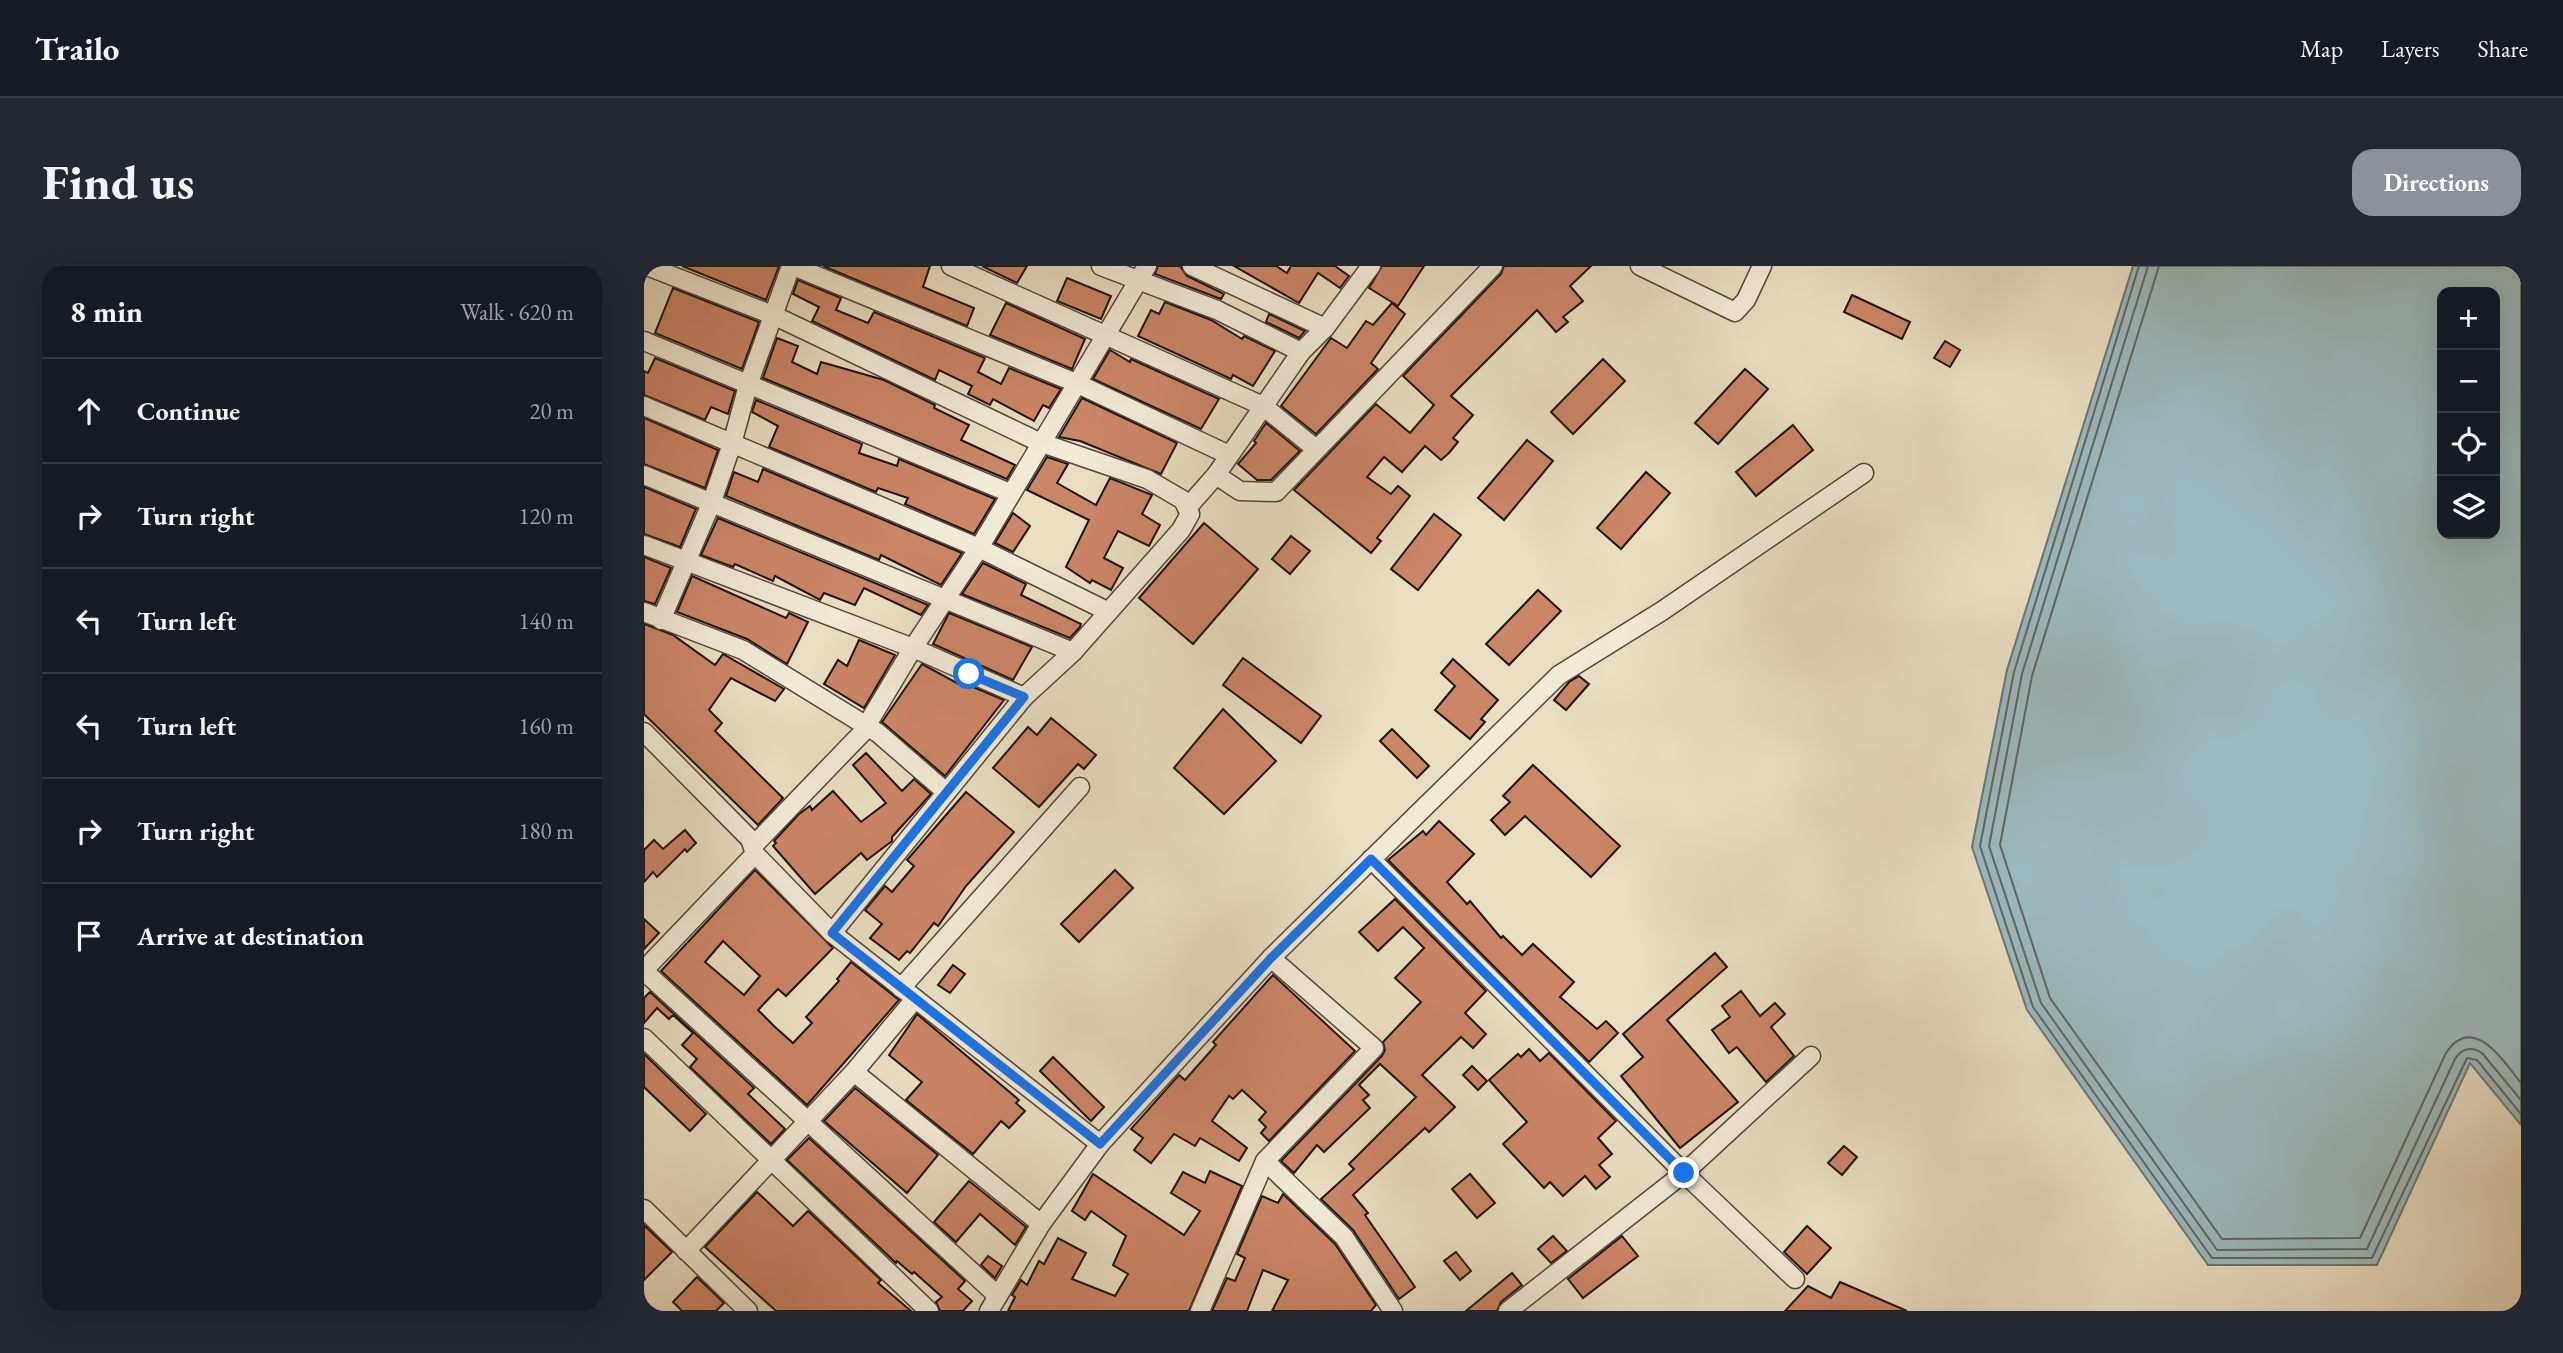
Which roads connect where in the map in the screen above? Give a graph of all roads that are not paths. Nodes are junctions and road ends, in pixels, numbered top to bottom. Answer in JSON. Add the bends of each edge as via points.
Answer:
{"nodes":[{"id":1,"x":647,"y":266,"type":"edge"},
{"id":2,"x":792,"y":266,"type":"edge"},
{"id":3,"x":951,"y":266,"type":"edge"},
{"id":4,"x":1101,"y":266,"type":"edge"},
{"id":5,"x":1192,"y":266,"type":"edge"},
{"id":6,"x":1371,"y":266,"type":"edge"},
{"id":7,"x":1493,"y":266,"type":"edge"},
{"id":8,"x":1640,"y":266,"type":"edge"},
{"id":9,"x":1762,"y":266,"type":"edge"},
{"id":10,"x":1142,"y":274,"type":"edge"},
{"id":11,"x":775,"y":316,"type":"junction"},
{"id":12,"x":1325,"y":328,"type":"junction"},
{"id":13,"x":1105,"y":333,"type":"junction"},
{"id":14,"x":644,"y":341,"type":"edge"},
{"id":15,"x":1301,"y":352,"type":"junction"},
{"id":16,"x":1076,"y":383,"type":"junction"},
{"id":17,"x":748,"y":385,"type":"junction"},
{"id":18,"x":644,"y":405,"type":"edge"},
{"id":19,"x":1263,"y":406,"type":"junction"},
{"id":20,"x":1040,"y":441,"type":"junction"},
{"id":21,"x":732,"y":443,"type":"junction"},
{"id":22,"x":1316,"y":449,"type":"junction"},
{"id":23,"x":1229,"y":455,"type":"junction"},
{"id":24,"x":1864,"y":473,"type":"dead end"},
{"id":25,"x":644,"y":475,"type":"edge"},
{"id":26,"x":1216,"y":475,"type":"junction"},
{"id":27,"x":1010,"y":493,"type":"junction"},
{"id":28,"x":711,"y":504,"type":"junction"},
{"id":29,"x":1187,"y":508,"type":"junction"},
{"id":30,"x":644,"y":545,"type":"edge"},
{"id":31,"x":979,"y":548,"type":"junction"},
{"id":32,"x":685,"y":561,"type":"junction"},
{"id":33,"x":948,"y":598,"type":"junction"},
{"id":34,"x":1107,"y":611,"type":"junction"},
{"id":35,"x":644,"y":612,"type":"edge"},
{"id":36,"x":661,"y":620,"type":"junction"},
{"id":37,"x":913,"y":648,"type":"junction"},
{"id":38,"x":1073,"y":652,"type":"junction"},
{"id":39,"x":1024,"y":697,"type":"junction"},
{"id":40,"x":866,"y":727,"type":"junction"},
{"id":41,"x":644,"y":732,"type":"edge"},
{"id":42,"x":1080,"y":787,"type":"dead end"},
{"id":43,"x":946,"y":792,"type":"junction"},
{"id":44,"x":754,"y":850,"type":"junction"},
{"id":45,"x":1371,"y":859,"type":"junction"},
{"id":46,"x":832,"y":933,"type":"junction"},
{"id":47,"x":1271,"y":958,"type":"junction"},
{"id":48,"x":644,"y":970,"type":"edge"},
{"id":49,"x":908,"y":993,"type":"junction"},
{"id":50,"x":644,"y":1038,"type":"edge"},
{"id":51,"x":1811,"y":1056,"type":"dead end"},
{"id":52,"x":854,"y":1072,"type":"junction"},
{"id":53,"x":809,"y":1120,"type":"junction"},
{"id":54,"x":1100,"y":1144,"type":"junction"},
{"id":55,"x":773,"y":1159,"type":"junction"},
{"id":56,"x":1265,"y":1161,"type":"junction"},
{"id":57,"x":1684,"y":1173,"type":"junction"},
{"id":58,"x":644,"y":1209,"type":"edge"},
{"id":59,"x":1041,"y":1224,"type":"junction"},
{"id":60,"x":686,"y":1251,"type":"junction"},
{"id":61,"x":1796,"y":1279,"type":"dead end"},
{"id":62,"x":994,"y":1307,"type":"edge"},
{"id":63,"x":748,"y":1311,"type":"edge"},
{"id":64,"x":929,"y":1311,"type":"edge"},
{"id":65,"x":1200,"y":1311,"type":"edge"},
{"id":66,"x":1393,"y":1311,"type":"edge"},
{"id":67,"x":1508,"y":1311,"type":"edge"}],
"edges":[{"from":1,"to":11,"type":"street"},
{"from":2,"to":11,"type":"street"},
{"from":2,"to":16,"type":"street"},
{"from":3,"to":13,"type":"street"},
{"from":4,"to":10,"type":"street"},
{"from":5,"to":12,"type":"street"},
{"from":6,"to":12,"type":"street"},
{"from":7,"to":22,"type":"street"},
{"from":8,"to":9,"type":"street","via":[[1735,312]]},
{"from":10,"to":13,"type":"street"},
{"from":10,"to":15,"type":"street"},
{"from":11,"to":17,"type":"street"},
{"from":11,"to":20,"type":"street"},
{"from":12,"to":15,"type":"street"},
{"from":13,"to":16,"type":"street"},
{"from":13,"to":19,"type":"street"},
{"from":14,"to":17,"type":"street"},
{"from":15,"to":19,"type":"street"},
{"from":16,"to":20,"type":"street"},
{"from":16,"to":23,"type":"street"},
{"from":17,"to":21,"type":"street"},
{"from":17,"to":27,"type":"street"},
{"from":18,"to":21,"type":"street"},
{"from":19,"to":22,"type":"street"},
{"from":19,"to":23,"type":"street"},
{"from":20,"to":27,"type":"street"},
{"from":20,"to":29,"type":"street","via":[[1147,479],[1182,500]]},
{"from":21,"to":28,"type":"street"},
{"from":21,"to":31,"type":"street"},
{"from":22,"to":26,"type":"street","via":[[1276,492],[1240,491]]},
{"from":23,"to":26,"type":"street"},
{"from":24,"to":45,"type":"street","via":[[1662,611],[1559,675]]},
{"from":25,"to":28,"type":"street"},
{"from":26,"to":29,"type":"street"},
{"from":27,"to":31,"type":"street"},
{"from":28,"to":32,"type":"street"},
{"from":28,"to":33,"type":"street"},
{"from":29,"to":34,"type":"street","via":[[1189,518],[1181,530]]},
{"from":30,"to":32,"type":"street"},
{"from":31,"to":33,"type":"street"},
{"from":31,"to":34,"type":"street"},
{"from":32,"to":36,"type":"street"},
{"from":32,"to":37,"type":"street"},
{"from":33,"to":37,"type":"street"},
{"from":33,"to":38,"type":"street"},
{"from":34,"to":38,"type":"street"},
{"from":35,"to":36,"type":"street"},
{"from":36,"to":40,"type":"street","via":[[743,650]]},
{"from":37,"to":39,"type":"street"},
{"from":37,"to":40,"type":"street"},
{"from":38,"to":39,"type":"street"},
{"from":39,"to":43,"type":"street"},
{"from":40,"to":43,"type":"street"},
{"from":40,"to":44,"type":"street"},
{"from":41,"to":44,"type":"street","via":[[750,839]]},
{"from":42,"to":49,"type":"street"},
{"from":43,"to":46,"type":"street"},
{"from":44,"to":46,"type":"street"},
{"from":44,"to":48,"type":"street"},
{"from":45,"to":47,"type":"street"},
{"from":45,"to":57,"type":"street"},
{"from":46,"to":49,"type":"street"},
{"from":47,"to":54,"type":"street"},
{"from":47,"to":56,"type":"street","via":[[1374,1048]]},
{"from":48,"to":53,"type":"street"},
{"from":49,"to":52,"type":"street"},
{"from":49,"to":54,"type":"street"},
{"from":50,"to":55,"type":"street"},
{"from":51,"to":57,"type":"street"},
{"from":52,"to":53,"type":"street"},
{"from":52,"to":59,"type":"street"},
{"from":53,"to":55,"type":"street"},
{"from":53,"to":62,"type":"street"},
{"from":54,"to":59,"type":"street"},
{"from":55,"to":60,"type":"street"},
{"from":55,"to":64,"type":"street"},
{"from":56,"to":65,"type":"street"},
{"from":56,"to":66,"type":"street","via":[[1344,1237]]},
{"from":57,"to":61,"type":"street"},
{"from":57,"to":67,"type":"street"},
{"from":58,"to":60,"type":"street"},
{"from":59,"to":62,"type":"street"},
{"from":60,"to":63,"type":"street"}]}
